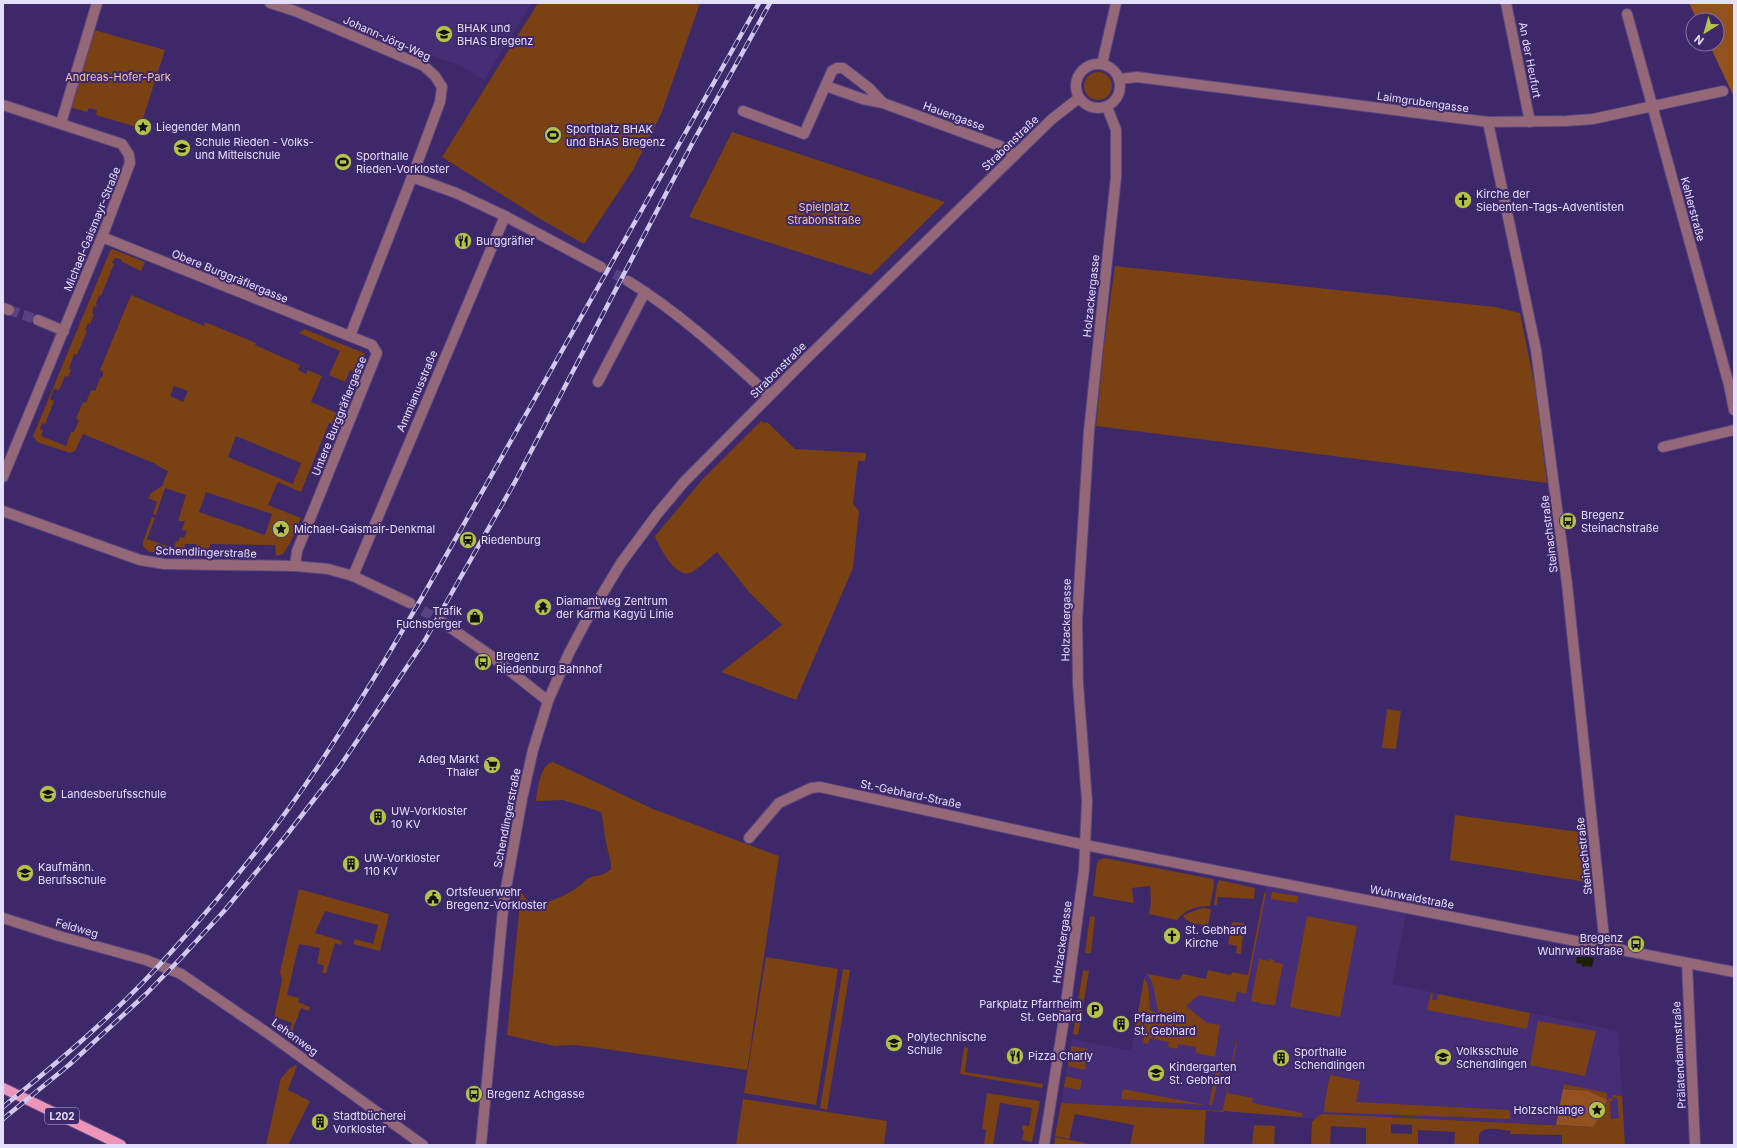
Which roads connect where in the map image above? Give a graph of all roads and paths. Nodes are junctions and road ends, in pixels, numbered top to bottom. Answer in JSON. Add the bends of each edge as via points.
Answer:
{"nodes":[{"id":1,"x":98,"y":3,"type":"edge"},
{"id":2,"x":270,"y":3,"type":"edge"},
{"id":3,"x":1116,"y":3,"type":"edge"},
{"id":4,"x":1506,"y":3,"type":"edge"},
{"id":5,"x":1627,"y":14,"type":"dead end"},
{"id":6,"x":1102,"y":64,"type":"junction"},
{"id":7,"x":1119,"y":79,"type":"junction"},
{"id":8,"x":826,"y":86,"type":"junction"},
{"id":9,"x":1723,"y":91,"type":"dead end"},
{"id":10,"x":1079,"y":98,"type":"junction"},
{"id":11,"x":883,"y":103,"type":"junction"},
{"id":12,"x":3,"y":105,"type":"edge"},
{"id":13,"x":1653,"y":106,"type":"junction"},
{"id":14,"x":1107,"y":107,"type":"junction"},
{"id":15,"x":742,"y":111,"type":"dead end"},
{"id":16,"x":1488,"y":122,"type":"junction"},
{"id":17,"x":1530,"y":122,"type":"junction"},
{"id":18,"x":61,"y":123,"type":"junction"},
{"id":19,"x":1015,"y":155,"type":"junction"},
{"id":20,"x":412,"y":177,"type":"junction"},
{"id":21,"x":505,"y":216,"type":"junction"},
{"id":22,"x":102,"y":238,"type":"junction"},
{"id":23,"x":601,"y":267,"type":"tunnel mouth"},
{"id":24,"x":628,"y":281,"type":"tunnel mouth"},
{"id":25,"x":645,"y":292,"type":"junction"},
{"id":26,"x":38,"y":320,"type":"tunnel mouth"},
{"id":27,"x":64,"y":331,"type":"junction"},
{"id":28,"x":350,"y":336,"type":"junction"},
{"id":29,"x":598,"y":382,"type":"dead end"},
{"id":30,"x":769,"y":395,"type":"junction"},
{"id":31,"x":1734,"y":410,"type":"edge"},
{"id":32,"x":1734,"y":430,"type":"edge"},
{"id":33,"x":1663,"y":447,"type":"dead end"},
{"id":34,"x":3,"y":477,"type":"edge"},
{"id":35,"x":3,"y":511,"type":"edge"},
{"id":36,"x":295,"y":566,"type":"junction"},
{"id":37,"x":353,"y":576,"type":"junction"},
{"id":38,"x":410,"y":603,"type":"tunnel mouth"},
{"id":39,"x":442,"y":622,"type":"tunnel mouth"},
{"id":40,"x":548,"y":701,"type":"junction"},
{"id":41,"x":749,"y":838,"type":"dead end"},
{"id":42,"x":1085,"y":844,"type":"junction"},
{"id":43,"x":3,"y":918,"type":"edge"},
{"id":44,"x":1605,"y":947,"type":"junction"},
{"id":45,"x":146,"y":960,"type":"joint"},
{"id":46,"x":1687,"y":963,"type":"junction"},
{"id":47,"x":1734,"y":972,"type":"edge"},
{"id":48,"x":3,"y":1088,"type":"edge"},
{"id":49,"x":121,"y":1145,"type":"edge"},
{"id":50,"x":423,"y":1145,"type":"edge"},
{"id":51,"x":481,"y":1145,"type":"edge"},
{"id":52,"x":1044,"y":1145,"type":"edge"},
{"id":53,"x":1695,"y":1145,"type":"edge"}],
"edges":[{"from":1,"to":18,"type":"street"},
{"from":2,"to":20,"type":"street","name":"Johann-Jörg-Weg","via":[[295,11],[424,66],[435,76],[442,87],[442,94]]},
{"from":3,"to":6,"type":"street"},
{"from":4,"to":17,"type":"street","name":"An der Heufurt"},
{"from":5,"to":13,"type":"street","name":"Kehlerstraße"},
{"from":6,"to":7,"type":"street","via":[[1113,70]]},
{"from":6,"to":10,"type":"street","via":[[1090,65],[1080,72],[1076,85]]},
{"from":7,"to":14,"type":"street","via":[[1120,92]]},
{"from":7,"to":16,"type":"street","name":"Laimgrubengasse","via":[[1137,77]]},
{"from":8,"to":11,"type":"street","name":"Hauengasse"},
{"from":8,"to":11,"type":"street","name":"Hauengasse","via":[[832,71],[843,68],[869,88]]},
{"from":8,"to":15,"type":"street","name":"Hauengasse","via":[[804,134]]},
{"from":9,"to":13,"type":"street","name":"Laimgrubengasse"},
{"from":10,"to":14,"type":"street","via":[[1088,106]]},
{"from":10,"to":19,"type":"street","name":"Strabonstraße","via":[[1052,119]]},
{"from":11,"to":19,"type":"street","name":"Hauengasse","via":[[1000,146]]},
{"from":12,"to":18,"type":"street","name":"Michael-Gaismayr-Straße"},
{"from":13,"to":17,"type":"street","name":"Laimgrubengasse","via":[[1586,120]]},
{"from":13,"to":31,"type":"street","name":"Kehlerstraße"},
{"from":14,"to":42,"type":"street","name":"Holzackergasse","via":[[1116,130],[1116,177],[1089,431],[1077,620],[1078,684],[1087,800]]},
{"from":16,"to":17,"type":"street","name":"Laimgrubengasse"},
{"from":16,"to":44,"type":"street","name":"Steinachstraße","via":[[1536,350],[1568,592]]},
{"from":18,"to":22,"type":"street","name":"Michael-Gaismayr-Straße","via":[[122,144],[129,155],[130,163]]},
{"from":19,"to":30,"type":"street","name":"Strabonstraße"},
{"from":20,"to":21,"type":"street","via":[[456,193]]},
{"from":20,"to":28,"type":"street"},
{"from":21,"to":23,"type":"street"},
{"from":21,"to":37,"type":"street","name":"Ammianusstraße"},
{"from":22,"to":27,"type":"street","name":"Michael-Gaismayr-Straße"},
{"from":22,"to":28,"type":"street","name":"Obere Burggräflergasse"},
{"from":24,"to":25,"type":"street"},
{"from":25,"to":29,"type":"street"},
{"from":25,"to":30,"type":"street","via":[[712,343]]},
{"from":26,"to":27,"type":"street"},
{"from":27,"to":34,"type":"street","name":"Michael-Gaismayr-Straße"},
{"from":28,"to":36,"type":"street","name":"Untere Burggräflergasse","via":[[372,345],[377,353],[297,551]]},
{"from":30,"to":40,"type":"street","name":"Strabonstraße","via":[[684,482],[642,534],[586,621]]},
{"from":32,"to":33,"type":"street"},
{"from":35,"to":36,"type":"street","name":"Schendlingerstraße","via":[[140,560],[170,564]]},
{"from":36,"to":37,"type":"street","name":"Schendlingerstraße","via":[[328,569]]},
{"from":37,"to":38,"type":"street","name":"Schendlingerstraße"},
{"from":39,"to":40,"type":"street","via":[[490,655]]},
{"from":40,"to":51,"type":"street","name":"Schendlingerstraße","via":[[533,750],[506,884]]},
{"from":41,"to":42,"type":"street","name":"St.-Gebhard-Straße","via":[[779,803],[811,788],[820,787]]},
{"from":42,"to":44,"type":"street","name":"Wuhrwaldstraße"},
{"from":42,"to":52,"type":"street","name":"Holzackergasse","via":[[1073,959]]},
{"from":43,"to":45,"type":"street","name":"Feldweg"},
{"from":44,"to":46,"type":"street","name":"Wuhrwaldstraße"},
{"from":45,"to":50,"type":"street","name":"Lehenweg","via":[[174,970],[210,993]]},
{"from":46,"to":47,"type":"street","name":"Wuhrwaldstraße"},
{"from":46,"to":53,"type":"street","name":"Prälatendammstraße"},
{"from":48,"to":49,"type":"main road","number":"L202"}]}
